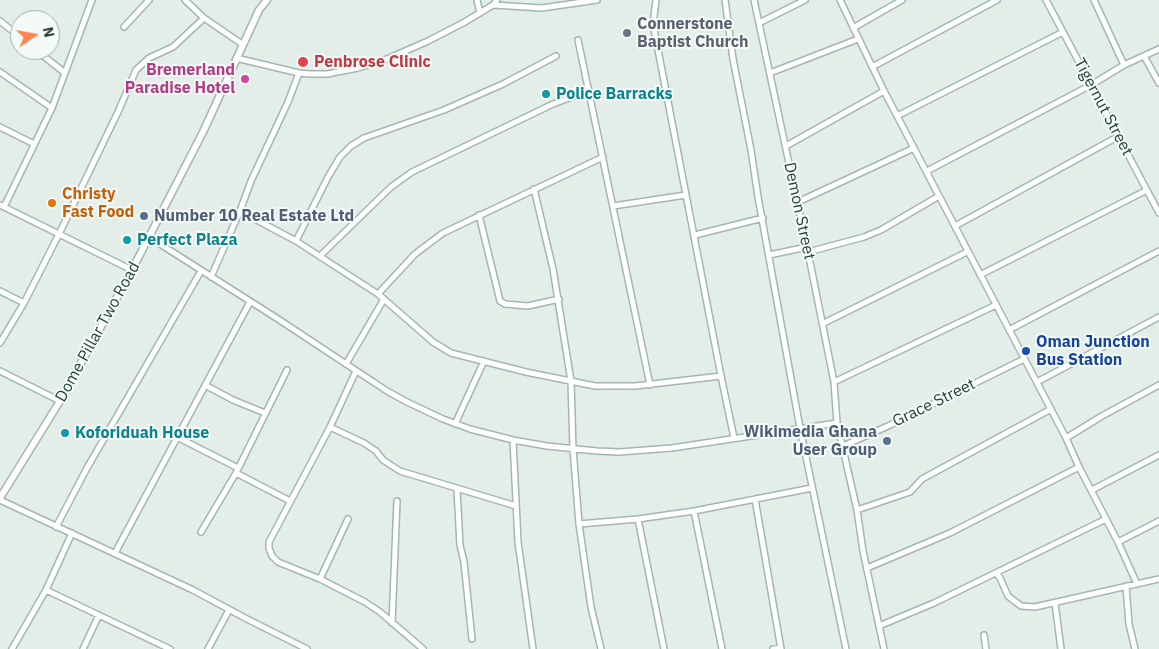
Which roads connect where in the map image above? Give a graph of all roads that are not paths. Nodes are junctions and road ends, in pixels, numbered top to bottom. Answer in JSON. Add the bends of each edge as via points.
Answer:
{"nodes":[{"id":1,"x":92,"y":0,"type":"edge"},
{"id":2,"x":149,"y":0,"type":"edge"},
{"id":3,"x":184,"y":0,"type":"edge"},
{"id":4,"x":267,"y":0,"type":"edge"},
{"id":5,"x":477,"y":0,"type":"edge"},
{"id":6,"x":497,"y":0,"type":"edge"},
{"id":7,"x":597,"y":0,"type":"edge"},
{"id":8,"x":656,"y":0,"type":"edge"},
{"id":9,"x":725,"y":0,"type":"edge"},
{"id":10,"x":754,"y":0,"type":"edge"},
{"id":11,"x":805,"y":0,"type":"edge"},
{"id":12,"x":840,"y":0,"type":"edge"},
{"id":13,"x":902,"y":0,"type":"edge"},
{"id":14,"x":997,"y":0,"type":"edge"},
{"id":15,"x":1046,"y":0,"type":"edge"},
{"id":16,"x":1094,"y":0,"type":"edge"},
{"id":17,"x":493,"y":5,"type":"junction"},
{"id":18,"x":480,"y":13,"type":"junction"},
{"id":19,"x":204,"y":18,"type":"junction"},
{"id":20,"x":0,"y":21,"type":"edge"},
{"id":21,"x":759,"y":23,"type":"junction"},
{"id":22,"x":124,"y":27,"type":"dead end"},
{"id":23,"x":853,"y":28,"type":"junction"},
{"id":24,"x":10,"y":29,"type":"edge"},
{"id":25,"x":1062,"y":32,"type":"junction"},
{"id":26,"x":858,"y":39,"type":"junction"},
{"id":27,"x":578,"y":40,"type":"dead end"},
{"id":28,"x":242,"y":44,"type":"junction"},
{"id":29,"x":1159,"y":49,"type":"edge"},
{"id":30,"x":556,"y":56,"type":"dead end"},
{"id":31,"x":1144,"y":56,"type":"junction"},
{"id":32,"x":236,"y":58,"type":"junction"},
{"id":33,"x":49,"y":60,"type":"edge"},
{"id":34,"x":1124,"y":65,"type":"junction"},
{"id":35,"x":872,"y":67,"type":"junction"},
{"id":36,"x":0,"y":72,"type":"edge"},
{"id":37,"x":65,"y":73,"type":"junction"},
{"id":38,"x":770,"y":73,"type":"junction"},
{"id":39,"x":299,"y":74,"type":"junction"},
{"id":40,"x":1159,"y":83,"type":"edge"},
{"id":41,"x":1091,"y":85,"type":"junction"},
{"id":42,"x":588,"y":91,"type":"junction"},
{"id":43,"x":884,"y":91,"type":"junction"},
{"id":44,"x":52,"y":108,"type":"junction"},
{"id":45,"x":897,"y":116,"type":"junction"},
{"id":46,"x":0,"y":127,"type":"edge"},
{"id":47,"x":1119,"y":136,"type":"junction"},
{"id":48,"x":34,"y":144,"type":"junction"},
{"id":49,"x":786,"y":146,"type":"junction"},
{"id":50,"x":914,"y":148,"type":"junction"},
{"id":51,"x":603,"y":157,"type":"junction"},
{"id":52,"x":927,"y":171,"type":"junction"},
{"id":53,"x":534,"y":189,"type":"junction"},
{"id":54,"x":1146,"y":190,"type":"junction"},
{"id":55,"x":686,"y":195,"type":"junction"},
{"id":56,"x":939,"y":196,"type":"junction"},
{"id":57,"x":798,"y":202,"type":"junction"},
{"id":58,"x":2,"y":206,"type":"edge"},
{"id":59,"x":613,"y":206,"type":"junction"},
{"id":60,"x":240,"y":211,"type":"junction"},
{"id":61,"x":1159,"y":213,"type":"edge"},
{"id":62,"x":478,"y":215,"type":"junction"},
{"id":63,"x":762,"y":218,"type":"junction"},
{"id":64,"x":955,"y":226,"type":"junction"},
{"id":65,"x":58,"y":234,"type":"junction"},
{"id":66,"x":695,"y":235,"type":"junction"},
{"id":67,"x":149,"y":238,"type":"junction"},
{"id":68,"x":296,"y":241,"type":"junction"},
{"id":69,"x":808,"y":249,"type":"junction"},
{"id":70,"x":1159,"y":250,"type":"edge"},
{"id":71,"x":967,"y":252,"type":"junction"},
{"id":72,"x":769,"y":255,"type":"junction"},
{"id":73,"x":320,"y":256,"type":"junction"},
{"id":74,"x":132,"y":270,"type":"junction"},
{"id":75,"x":201,"y":270,"type":"junction"},
{"id":76,"x":980,"y":276,"type":"junction"},
{"id":77,"x":211,"y":277,"type":"junction"},
{"id":78,"x":0,"y":291,"type":"edge"},
{"id":79,"x":378,"y":294,"type":"junction"},
{"id":80,"x":384,"y":299,"type":"junction"},
{"id":81,"x":559,"y":299,"type":"junction"},
{"id":82,"x":250,"y":302,"type":"junction"},
{"id":83,"x":24,"y":303,"type":"junction"},
{"id":84,"x":996,"y":305,"type":"junction"},
{"id":85,"x":1159,"y":317,"type":"edge"},
{"id":86,"x":822,"y":324,"type":"junction"},
{"id":87,"x":1009,"y":330,"type":"junction"},
{"id":88,"x":0,"y":343,"type":"edge"},
{"id":89,"x":1024,"y":359,"type":"junction"},
{"id":90,"x":484,"y":361,"type":"junction"},
{"id":91,"x":346,"y":364,"type":"junction"},
{"id":92,"x":287,"y":370,"type":"dead end"},
{"id":93,"x":0,"y":371,"type":"edge"},
{"id":94,"x":356,"y":371,"type":"junction"},
{"id":95,"x":721,"y":376,"type":"junction"},
{"id":96,"x":571,"y":381,"type":"junction"},
{"id":97,"x":834,"y":382,"type":"junction"},
{"id":98,"x":1037,"y":382,"type":"junction"},
{"id":99,"x":205,"y":385,"type":"junction"},
{"id":100,"x":650,"y":385,"type":"junction"},
{"id":101,"x":1159,"y":385,"type":"edge"},
{"id":102,"x":60,"y":401,"type":"junction"},
{"id":103,"x":1051,"y":410,"type":"junction"},
{"id":104,"x":265,"y":413,"type":"junction"},
{"id":105,"x":837,"y":423,"type":"junction"},
{"id":106,"x":455,"y":424,"type":"junction"},
{"id":107,"x":330,"y":427,"type":"junction"},
{"id":108,"x":800,"y":428,"type":"junction"},
{"id":109,"x":177,"y":437,"type":"junction"},
{"id":110,"x":734,"y":438,"type":"junction"},
{"id":111,"x":1066,"y":438,"type":"junction"},
{"id":112,"x":513,"y":440,"type":"junction"},
{"id":113,"x":843,"y":446,"type":"junction"},
{"id":114,"x":573,"y":448,"type":"junction"},
{"id":115,"x":1159,"y":455,"type":"edge"},
{"id":116,"x":1078,"y":466,"type":"junction"},
{"id":117,"x":237,"y":470,"type":"junction"},
{"id":118,"x":812,"y":488,"type":"junction"},
{"id":119,"x":457,"y":489,"type":"junction"},
{"id":120,"x":1092,"y":490,"type":"junction"},
{"id":121,"x":0,"y":499,"type":"edge"},
{"id":122,"x":755,"y":499,"type":"junction"},
{"id":123,"x":290,"y":501,"type":"junction"},
{"id":124,"x":397,"y":501,"type":"dead end"},
{"id":125,"x":516,"y":506,"type":"junction"},
{"id":126,"x":857,"y":510,"type":"junction"},
{"id":127,"x":694,"y":511,"type":"junction"},
{"id":128,"x":1106,"y":518,"type":"junction"},
{"id":129,"x":348,"y":519,"type":"dead end"},
{"id":130,"x":638,"y":519,"type":"junction"},
{"id":131,"x":1159,"y":521,"type":"edge"},
{"id":132,"x":579,"y":524,"type":"junction"},
{"id":133,"x":56,"y":527,"type":"junction"},
{"id":134,"x":202,"y":532,"type":"dead end"},
{"id":135,"x":72,"y":533,"type":"junction"},
{"id":136,"x":1118,"y":542,"type":"junction"},
{"id":137,"x":115,"y":553,"type":"junction"},
{"id":138,"x":867,"y":568,"type":"junction"},
{"id":139,"x":996,"y":573,"type":"junction"},
{"id":140,"x":320,"y":579,"type":"junction"},
{"id":141,"x":1159,"y":579,"type":"edge"},
{"id":142,"x":1137,"y":584,"type":"junction"},
{"id":143,"x":1126,"y":586,"type":"junction"},
{"id":144,"x":46,"y":590,"type":"junction"},
{"id":145,"x":1055,"y":603,"type":"junction"},
{"id":146,"x":229,"y":610,"type":"junction"},
{"id":147,"x":99,"y":615,"type":"junction"},
{"id":148,"x":392,"y":623,"type":"junction"},
{"id":149,"x":879,"y":626,"type":"junction"},
{"id":150,"x":984,"y":636,"type":"dead end"},
{"id":151,"x":472,"y":639,"type":"dead end"},
{"id":152,"x":781,"y":648,"type":"edge"},
{"id":153,"x":12,"y":649,"type":"edge"},
{"id":154,"x":83,"y":649,"type":"edge"},
{"id":155,"x":170,"y":649,"type":"edge"},
{"id":156,"x":208,"y":649,"type":"edge"},
{"id":157,"x":307,"y":649,"type":"edge"},
{"id":158,"x":423,"y":649,"type":"edge"},
{"id":159,"x":533,"y":649,"type":"edge"},
{"id":160,"x":600,"y":649,"type":"edge"},
{"id":161,"x":664,"y":649,"type":"edge"},
{"id":162,"x":722,"y":649,"type":"edge"},
{"id":163,"x":773,"y":649,"type":"edge"},
{"id":164,"x":846,"y":649,"type":"edge"},
{"id":165,"x":884,"y":649,"type":"edge"},
{"id":166,"x":986,"y":649,"type":"edge"},
{"id":167,"x":1061,"y":649,"type":"edge"},
{"id":168,"x":1135,"y":649,"type":"edge"}],
"edges":[{"from":1,"to":37,"type":"street"},
{"from":2,"to":22,"type":"street"},
{"from":3,"to":19,"type":"street"},
{"from":4,"to":28,"type":"street","name":"Dome Pillar Two Road"},
{"from":5,"to":18,"type":"street"},
{"from":6,"to":17,"type":"street"},
{"from":7,"to":17,"type":"street","via":[[542,8]]},
{"from":8,"to":55,"type":"street","via":[[653,24]]},
{"from":9,"to":63,"type":"street"},
{"from":10,"to":21,"type":"street","name":"Demon Street"},
{"from":11,"to":21,"type":"street"},
{"from":12,"to":23,"type":"street"},
{"from":13,"to":23,"type":"street"},
{"from":14,"to":35,"type":"street"},
{"from":15,"to":25,"type":"street","name":"Tigernut Street"},
{"from":16,"to":34,"type":"street"},
{"from":17,"to":18,"type":"street"},
{"from":18,"to":39,"type":"street","via":[[428,41],[370,65],[318,75]]},
{"from":19,"to":28,"type":"street"},
{"from":19,"to":65,"type":"street","via":[[173,47],[140,64]]},
{"from":20,"to":24,"type":"street"},
{"from":21,"to":38,"type":"street","name":"Demon Street"},
{"from":23,"to":26,"type":"street"},
{"from":25,"to":41,"type":"street","name":"Tigernut Street"},
{"from":25,"to":45,"type":"street"},
{"from":26,"to":35,"type":"street"},
{"from":26,"to":38,"type":"street"},
{"from":27,"to":42,"type":"street"},
{"from":28,"to":32,"type":"street","name":"Dome Pillar Two Road"},
{"from":29,"to":31,"type":"street"},
{"from":30,"to":68,"type":"street","via":[[444,110],[364,138],[351,146],[328,177]]},
{"from":31,"to":34,"type":"street"},
{"from":31,"to":40,"type":"street"},
{"from":32,"to":39,"type":"street"},
{"from":32,"to":67,"type":"street","name":"Dome Pillar Two Road"},
{"from":33,"to":37,"type":"street"},
{"from":34,"to":41,"type":"street"},
{"from":35,"to":43,"type":"street"},
{"from":36,"to":44,"type":"street"},
{"from":37,"to":44,"type":"street"},
{"from":38,"to":49,"type":"street","name":"Demon Street"},
{"from":39,"to":60,"type":"street"},
{"from":41,"to":47,"type":"street","name":"Tigernut Street"},
{"from":41,"to":52,"type":"street"},
{"from":42,"to":51,"type":"street"},
{"from":42,"to":73,"type":"street","via":[[553,104],[412,172],[391,187]]},
{"from":43,"to":45,"type":"street"},
{"from":43,"to":49,"type":"street"},
{"from":44,"to":48,"type":"street"},
{"from":45,"to":50,"type":"street"},
{"from":46,"to":48,"type":"street"},
{"from":47,"to":54,"type":"street","name":"Tigernut Street"},
{"from":47,"to":64,"type":"street"},
{"from":48,"to":58,"type":"street"},
{"from":49,"to":57,"type":"street","name":"Demon Street"},
{"from":50,"to":52,"type":"street"},
{"from":50,"to":57,"type":"street"},
{"from":51,"to":53,"type":"street"},
{"from":51,"to":59,"type":"street"},
{"from":52,"to":56,"type":"street"},
{"from":53,"to":62,"type":"street"},
{"from":53,"to":81,"type":"street"},
{"from":54,"to":61,"type":"street","name":"Tigernut Street"},
{"from":54,"to":76,"type":"street"},
{"from":55,"to":59,"type":"street"},
{"from":55,"to":66,"type":"street"},
{"from":56,"to":64,"type":"street"},
{"from":56,"to":69,"type":"street","via":[[864,237]]},
{"from":57,"to":69,"type":"street","name":"Demon Street"},
{"from":58,"to":65,"type":"street"},
{"from":59,"to":100,"type":"street"},
{"from":60,"to":68,"type":"street"},
{"from":60,"to":77,"type":"street"},
{"from":62,"to":79,"type":"street","via":[[427,244]]},
{"from":62,"to":81,"type":"street","via":[[500,300],[505,304],[528,306]]},
{"from":63,"to":66,"type":"street"},
{"from":63,"to":72,"type":"street"},
{"from":64,"to":71,"type":"street"},
{"from":65,"to":74,"type":"street"},
{"from":65,"to":83,"type":"street"},
{"from":66,"to":95,"type":"street"},
{"from":67,"to":74,"type":"street","name":"Dome Pillar Two Road"},
{"from":67,"to":75,"type":"street"},
{"from":68,"to":73,"type":"street"},
{"from":69,"to":72,"type":"street"},
{"from":69,"to":86,"type":"street","name":"Demon Street"},
{"from":70,"to":87,"type":"street"},
{"from":71,"to":76,"type":"street"},
{"from":71,"to":86,"type":"street"},
{"from":72,"to":108,"type":"street"},
{"from":73,"to":79,"type":"street"},
{"from":74,"to":102,"type":"street","name":"Dome Pillar Two Road"},
{"from":75,"to":77,"type":"street"},
{"from":75,"to":133,"type":"street"},
{"from":76,"to":84,"type":"street"},
{"from":77,"to":82,"type":"street"},
{"from":78,"to":83,"type":"street"},
{"from":79,"to":80,"type":"street"},
{"from":80,"to":90,"type":"street","via":[[441,348]]},
{"from":80,"to":91,"type":"street"},
{"from":81,"to":96,"type":"street"},
{"from":82,"to":91,"type":"street"},
{"from":82,"to":99,"type":"street"},
{"from":83,"to":88,"type":"street"},
{"from":84,"to":87,"type":"street"},
{"from":84,"to":97,"type":"street"},
{"from":85,"to":98,"type":"street"},
{"from":86,"to":97,"type":"street","name":"Demon Street"},
{"from":87,"to":89,"type":"street"},
{"from":89,"to":98,"type":"street"},
{"from":89,"to":113,"type":"street","name":"Grace Street"},
{"from":90,"to":96,"type":"street"},
{"from":90,"to":106,"type":"street"},
{"from":91,"to":94,"type":"street"},
{"from":92,"to":104,"type":"street"},
{"from":93,"to":102,"type":"street"},
{"from":94,"to":106,"type":"street","via":[[407,402]]},
{"from":94,"to":107,"type":"street"},
{"from":95,"to":100,"type":"street"},
{"from":95,"to":110,"type":"street"},
{"from":96,"to":100,"type":"street","via":[[614,387]]},
{"from":96,"to":114,"type":"street"},
{"from":97,"to":105,"type":"street","name":"Demon Street"},
{"from":98,"to":103,"type":"street"},
{"from":99,"to":104,"type":"street"},
{"from":99,"to":109,"type":"street"},
{"from":101,"to":111,"type":"street"},
{"from":102,"to":121,"type":"street","name":"Dome Pillar Two Road"},
{"from":103,"to":111,"type":"street"},
{"from":103,"to":126,"type":"street","via":[[922,479],[910,492]]},
{"from":104,"to":117,"type":"street"},
{"from":105,"to":108,"type":"street"},
{"from":105,"to":113,"type":"street","name":"Demon Street"},
{"from":106,"to":112,"type":"street"},
{"from":107,"to":119,"type":"street","via":[[364,443],[400,472]]},
{"from":107,"to":123,"type":"street"},
{"from":108,"to":110,"type":"street"},
{"from":108,"to":118,"type":"street"},
{"from":109,"to":117,"type":"street"},
{"from":109,"to":137,"type":"street"},
{"from":110,"to":114,"type":"street","via":[[642,451]]},
{"from":111,"to":116,"type":"street"},
{"from":112,"to":114,"type":"street"},
{"from":112,"to":125,"type":"street"},
{"from":113,"to":126,"type":"street","name":"Demon Street"},
{"from":114,"to":132,"type":"street"},
{"from":115,"to":120,"type":"street"},
{"from":116,"to":120,"type":"street"},
{"from":116,"to":138,"type":"street","via":[[950,533]]},
{"from":117,"to":123,"type":"street"},
{"from":117,"to":134,"type":"street"},
{"from":118,"to":122,"type":"street"},
{"from":118,"to":164,"type":"street"},
{"from":119,"to":125,"type":"street"},
{"from":119,"to":151,"type":"street","via":[[460,546]]},
{"from":120,"to":128,"type":"street"},
{"from":121,"to":133,"type":"street"},
{"from":122,"to":127,"type":"street"},
{"from":122,"to":152,"type":"street"},
{"from":123,"to":140,"type":"street","via":[[269,542],[272,556],[278,562]]},
{"from":124,"to":148,"type":"street"},
{"from":125,"to":159,"type":"street"},
{"from":126,"to":138,"type":"street","name":"Demon Street"},
{"from":127,"to":130,"type":"street"},
{"from":127,"to":162,"type":"street"},
{"from":128,"to":136,"type":"street"},
{"from":128,"to":139,"type":"street"},
{"from":129,"to":140,"type":"street"},
{"from":130,"to":132,"type":"street"},
{"from":130,"to":161,"type":"street"},
{"from":131,"to":136,"type":"street"},
{"from":132,"to":160,"type":"street"},
{"from":133,"to":135,"type":"street"},
{"from":135,"to":137,"type":"street"},
{"from":135,"to":144,"type":"street"},
{"from":136,"to":142,"type":"street"},
{"from":137,"to":146,"type":"street"},
{"from":138,"to":149,"type":"street","name":"Demon Street"},
{"from":139,"to":145,"type":"street","via":[[1008,596],[1021,606]]},
{"from":139,"to":149,"type":"street"},
{"from":140,"to":148,"type":"street","via":[[365,602]]},
{"from":141,"to":142,"type":"street"},
{"from":142,"to":143,"type":"street"},
{"from":143,"to":145,"type":"street"},
{"from":143,"to":168,"type":"street"},
{"from":144,"to":147,"type":"street"},
{"from":144,"to":153,"type":"street"},
{"from":145,"to":167,"type":"street"},
{"from":146,"to":156,"type":"street"},
{"from":146,"to":157,"type":"street"},
{"from":147,"to":154,"type":"street"},
{"from":147,"to":155,"type":"street"},
{"from":148,"to":158,"type":"street"},
{"from":149,"to":165,"type":"street","name":"Demon Street"},
{"from":150,"to":166,"type":"street"},
{"from":152,"to":163,"type":"street"}]}
